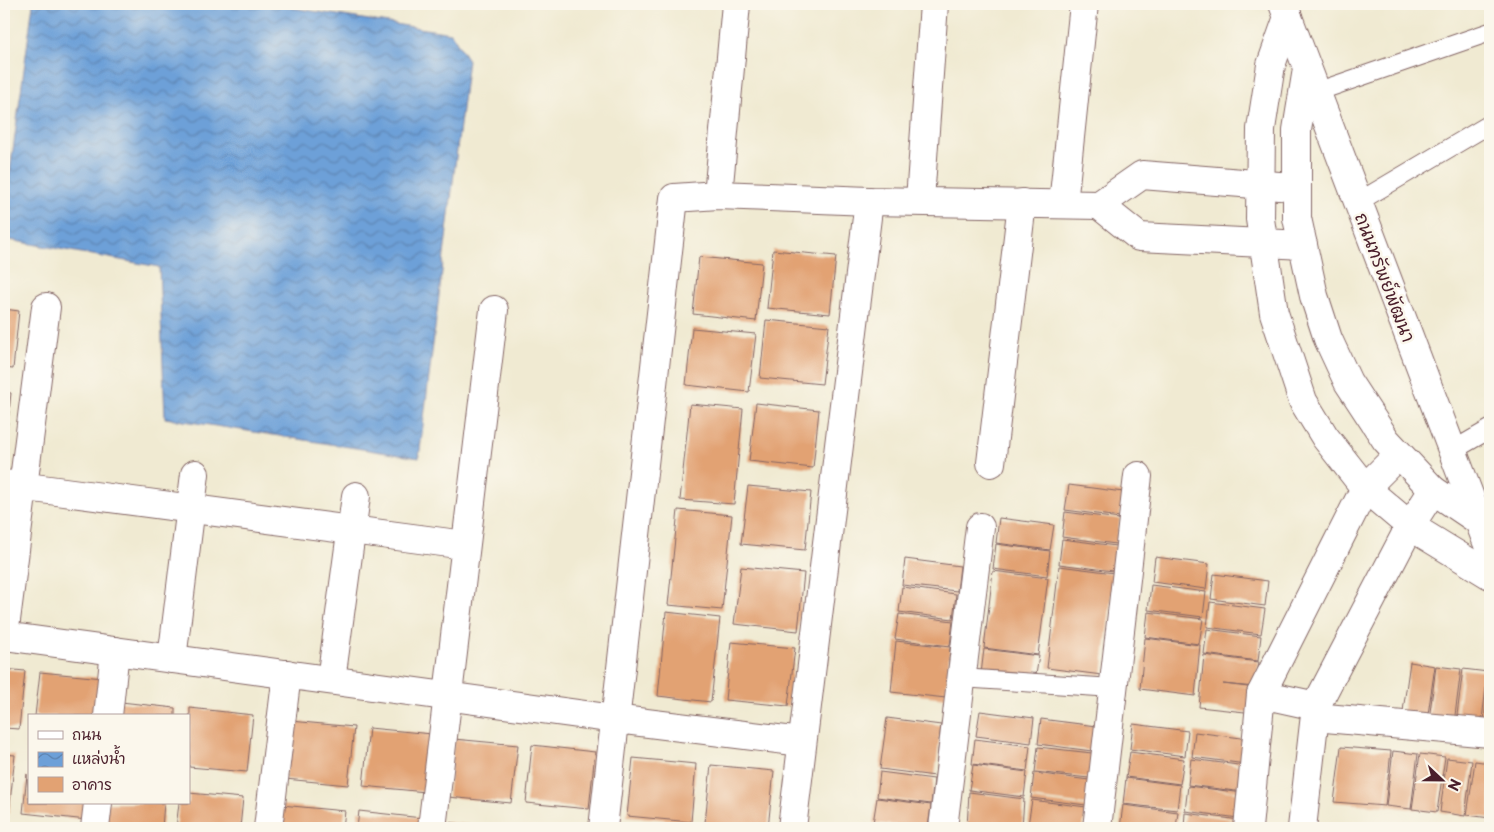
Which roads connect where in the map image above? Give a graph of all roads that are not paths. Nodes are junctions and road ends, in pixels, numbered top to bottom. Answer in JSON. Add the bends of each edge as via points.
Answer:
{"nodes":[{"id":1,"x":736,"y":4,"type":"edge"},
{"id":2,"x":934,"y":4,"type":"edge"},
{"id":3,"x":1084,"y":4,"type":"edge"},
{"id":4,"x":1285,"y":10,"type":"edge"},
{"id":5,"x":1490,"y":32,"type":"edge"},
{"id":6,"x":1312,"y":81,"type":"junction"},
{"id":7,"x":1490,"y":124,"type":"edge"},
{"id":8,"x":1260,"y":184,"type":"junction"},
{"id":9,"x":1297,"y":188,"type":"junction"},
{"id":10,"x":718,"y":195,"type":"junction"},
{"id":11,"x":920,"y":200,"type":"junction"},
{"id":12,"x":868,"y":201,"type":"junction"},
{"id":13,"x":1358,"y":202,"type":"junction"},
{"id":14,"x":1022,"y":203,"type":"junction"},
{"id":15,"x":1063,"y":204,"type":"junction"},
{"id":16,"x":1099,"y":205,"type":"junction"},
{"id":17,"x":1264,"y":245,"type":"junction"},
{"id":18,"x":1303,"y":245,"type":"junction"},
{"id":19,"x":46,"y":307,"type":"dead end"},
{"id":20,"x":494,"y":310,"type":"dead end"},
{"id":21,"x":1490,"y":429,"type":"edge"},
{"id":22,"x":1452,"y":450,"type":"junction"},
{"id":23,"x":1399,"y":454,"type":"junction"},
{"id":24,"x":991,"y":463,"type":"dead end"},
{"id":25,"x":195,"y":474,"type":"dead end"},
{"id":26,"x":1138,"y":476,"type":"dead end"},
{"id":27,"x":13,"y":486,"type":"edge"},
{"id":28,"x":1364,"y":488,"type":"junction"},
{"id":29,"x":1433,"y":490,"type":"junction"},
{"id":30,"x":356,"y":496,"type":"dead end"},
{"id":31,"x":191,"y":509,"type":"junction"},
{"id":32,"x":1479,"y":521,"type":"junction"},
{"id":33,"x":1410,"y":526,"type":"junction"},
{"id":34,"x":980,"y":528,"type":"dead end"},
{"id":35,"x":351,"y":530,"type":"junction"},
{"id":36,"x":465,"y":545,"type":"junction"},
{"id":37,"x":1490,"y":550,"type":"edge"},
{"id":38,"x":1490,"y":575,"type":"edge"},
{"id":39,"x":4,"y":636,"type":"edge"},
{"id":40,"x":115,"y":651,"type":"junction"},
{"id":41,"x":172,"y":659,"type":"junction"},
{"id":42,"x":287,"y":674,"type":"junction"},
{"id":43,"x":961,"y":678,"type":"junction"},
{"id":44,"x":332,"y":680,"type":"junction"},
{"id":45,"x":1113,"y":688,"type":"junction"},
{"id":46,"x":1261,"y":694,"type":"junction"},
{"id":47,"x":448,"y":696,"type":"junction"},
{"id":48,"x":1316,"y":712,"type":"junction"},
{"id":49,"x":108,"y":714,"type":"edge"},
{"id":50,"x":616,"y":719,"type":"junction"},
{"id":51,"x":1490,"y":733,"type":"edge"},
{"id":52,"x":802,"y":742,"type":"junction"},
{"id":53,"x":98,"y":804,"type":"edge"},
{"id":54,"x":95,"y":828,"type":"edge"},
{"id":55,"x":268,"y":828,"type":"edge"},
{"id":56,"x":432,"y":828,"type":"edge"},
{"id":57,"x":603,"y":828,"type":"edge"},
{"id":58,"x":792,"y":828,"type":"edge"},
{"id":59,"x":943,"y":828,"type":"edge"},
{"id":60,"x":1097,"y":828,"type":"edge"},
{"id":61,"x":1248,"y":828,"type":"edge"},
{"id":62,"x":1302,"y":828,"type":"edge"}],
"edges":[{"from":1,"to":10,"type":"street"},
{"from":2,"to":11,"type":"street"},
{"from":3,"to":15,"type":"street"},
{"from":4,"to":6,"type":"street","name":"ถนนทรัพย์พัฒนา"},
{"from":4,"to":8,"type":"street","via":[[1271,65],[1262,129]]},
{"from":5,"to":6,"type":"lane"},
{"from":6,"to":9,"type":"street","via":[[1297,130]]},
{"from":6,"to":13,"type":"street","name":"ถนนทรัพย์พัฒนา"},
{"from":7,"to":13,"type":"lane"},
{"from":8,"to":9,"type":"street"},
{"from":8,"to":16,"type":"street","via":[[1142,175]]},
{"from":8,"to":17,"type":"street"},
{"from":9,"to":18,"type":"street","via":[[1297,218]]},
{"from":10,"to":12,"type":"street"},
{"from":10,"to":50,"type":"street","via":[[674,198]]},
{"from":11,"to":12,"type":"street"},
{"from":11,"to":14,"type":"street"},
{"from":12,"to":52,"type":"street"},
{"from":13,"to":22,"type":"street","name":"ถนนทรัพย์พัฒนา"},
{"from":14,"to":15,"type":"street"},
{"from":14,"to":24,"type":"street"},
{"from":15,"to":16,"type":"street"},
{"from":16,"to":17,"type":"street","via":[[1139,237]]},
{"from":17,"to":18,"type":"street"},
{"from":17,"to":28,"type":"street","via":[[1274,313],[1303,401],[1325,437]]},
{"from":18,"to":23,"type":"street","via":[[1314,296],[1332,348],[1348,382],[1386,440]]},
{"from":19,"to":27,"type":"street"},
{"from":20,"to":36,"type":"street"},
{"from":21,"to":22,"type":"lane"},
{"from":22,"to":32,"type":"street","name":"ถนนทรัพย์พัฒนา"},
{"from":23,"to":28,"type":"street"},
{"from":23,"to":29,"type":"street"},
{"from":25,"to":31,"type":"street"},
{"from":26,"to":45,"type":"street"},
{"from":27,"to":31,"type":"street"},
{"from":27,"to":39,"type":"street"},
{"from":28,"to":33,"type":"street"},
{"from":28,"to":46,"type":"street"},
{"from":29,"to":32,"type":"street"},
{"from":29,"to":33,"type":"street"},
{"from":30,"to":35,"type":"street"},
{"from":31,"to":35,"type":"street"},
{"from":31,"to":41,"type":"street"},
{"from":32,"to":37,"type":"street","name":"ถนนทรัพย์พัฒนา"},
{"from":33,"to":38,"type":"street"},
{"from":33,"to":48,"type":"street"},
{"from":34,"to":43,"type":"street"},
{"from":35,"to":36,"type":"street"},
{"from":35,"to":44,"type":"street"},
{"from":36,"to":47,"type":"street"},
{"from":39,"to":40,"type":"street"},
{"from":40,"to":41,"type":"street"},
{"from":40,"to":49,"type":"street"},
{"from":41,"to":42,"type":"street"},
{"from":42,"to":44,"type":"street"},
{"from":42,"to":55,"type":"street"},
{"from":43,"to":45,"type":"lane"},
{"from":43,"to":59,"type":"street"},
{"from":44,"to":47,"type":"street"},
{"from":45,"to":60,"type":"street"},
{"from":46,"to":48,"type":"street"},
{"from":46,"to":61,"type":"street"},
{"from":47,"to":50,"type":"street"},
{"from":47,"to":56,"type":"street"},
{"from":48,"to":51,"type":"street"},
{"from":48,"to":62,"type":"street"},
{"from":50,"to":52,"type":"street"},
{"from":50,"to":57,"type":"street"},
{"from":52,"to":58,"type":"street"},
{"from":53,"to":54,"type":"street"}]}
